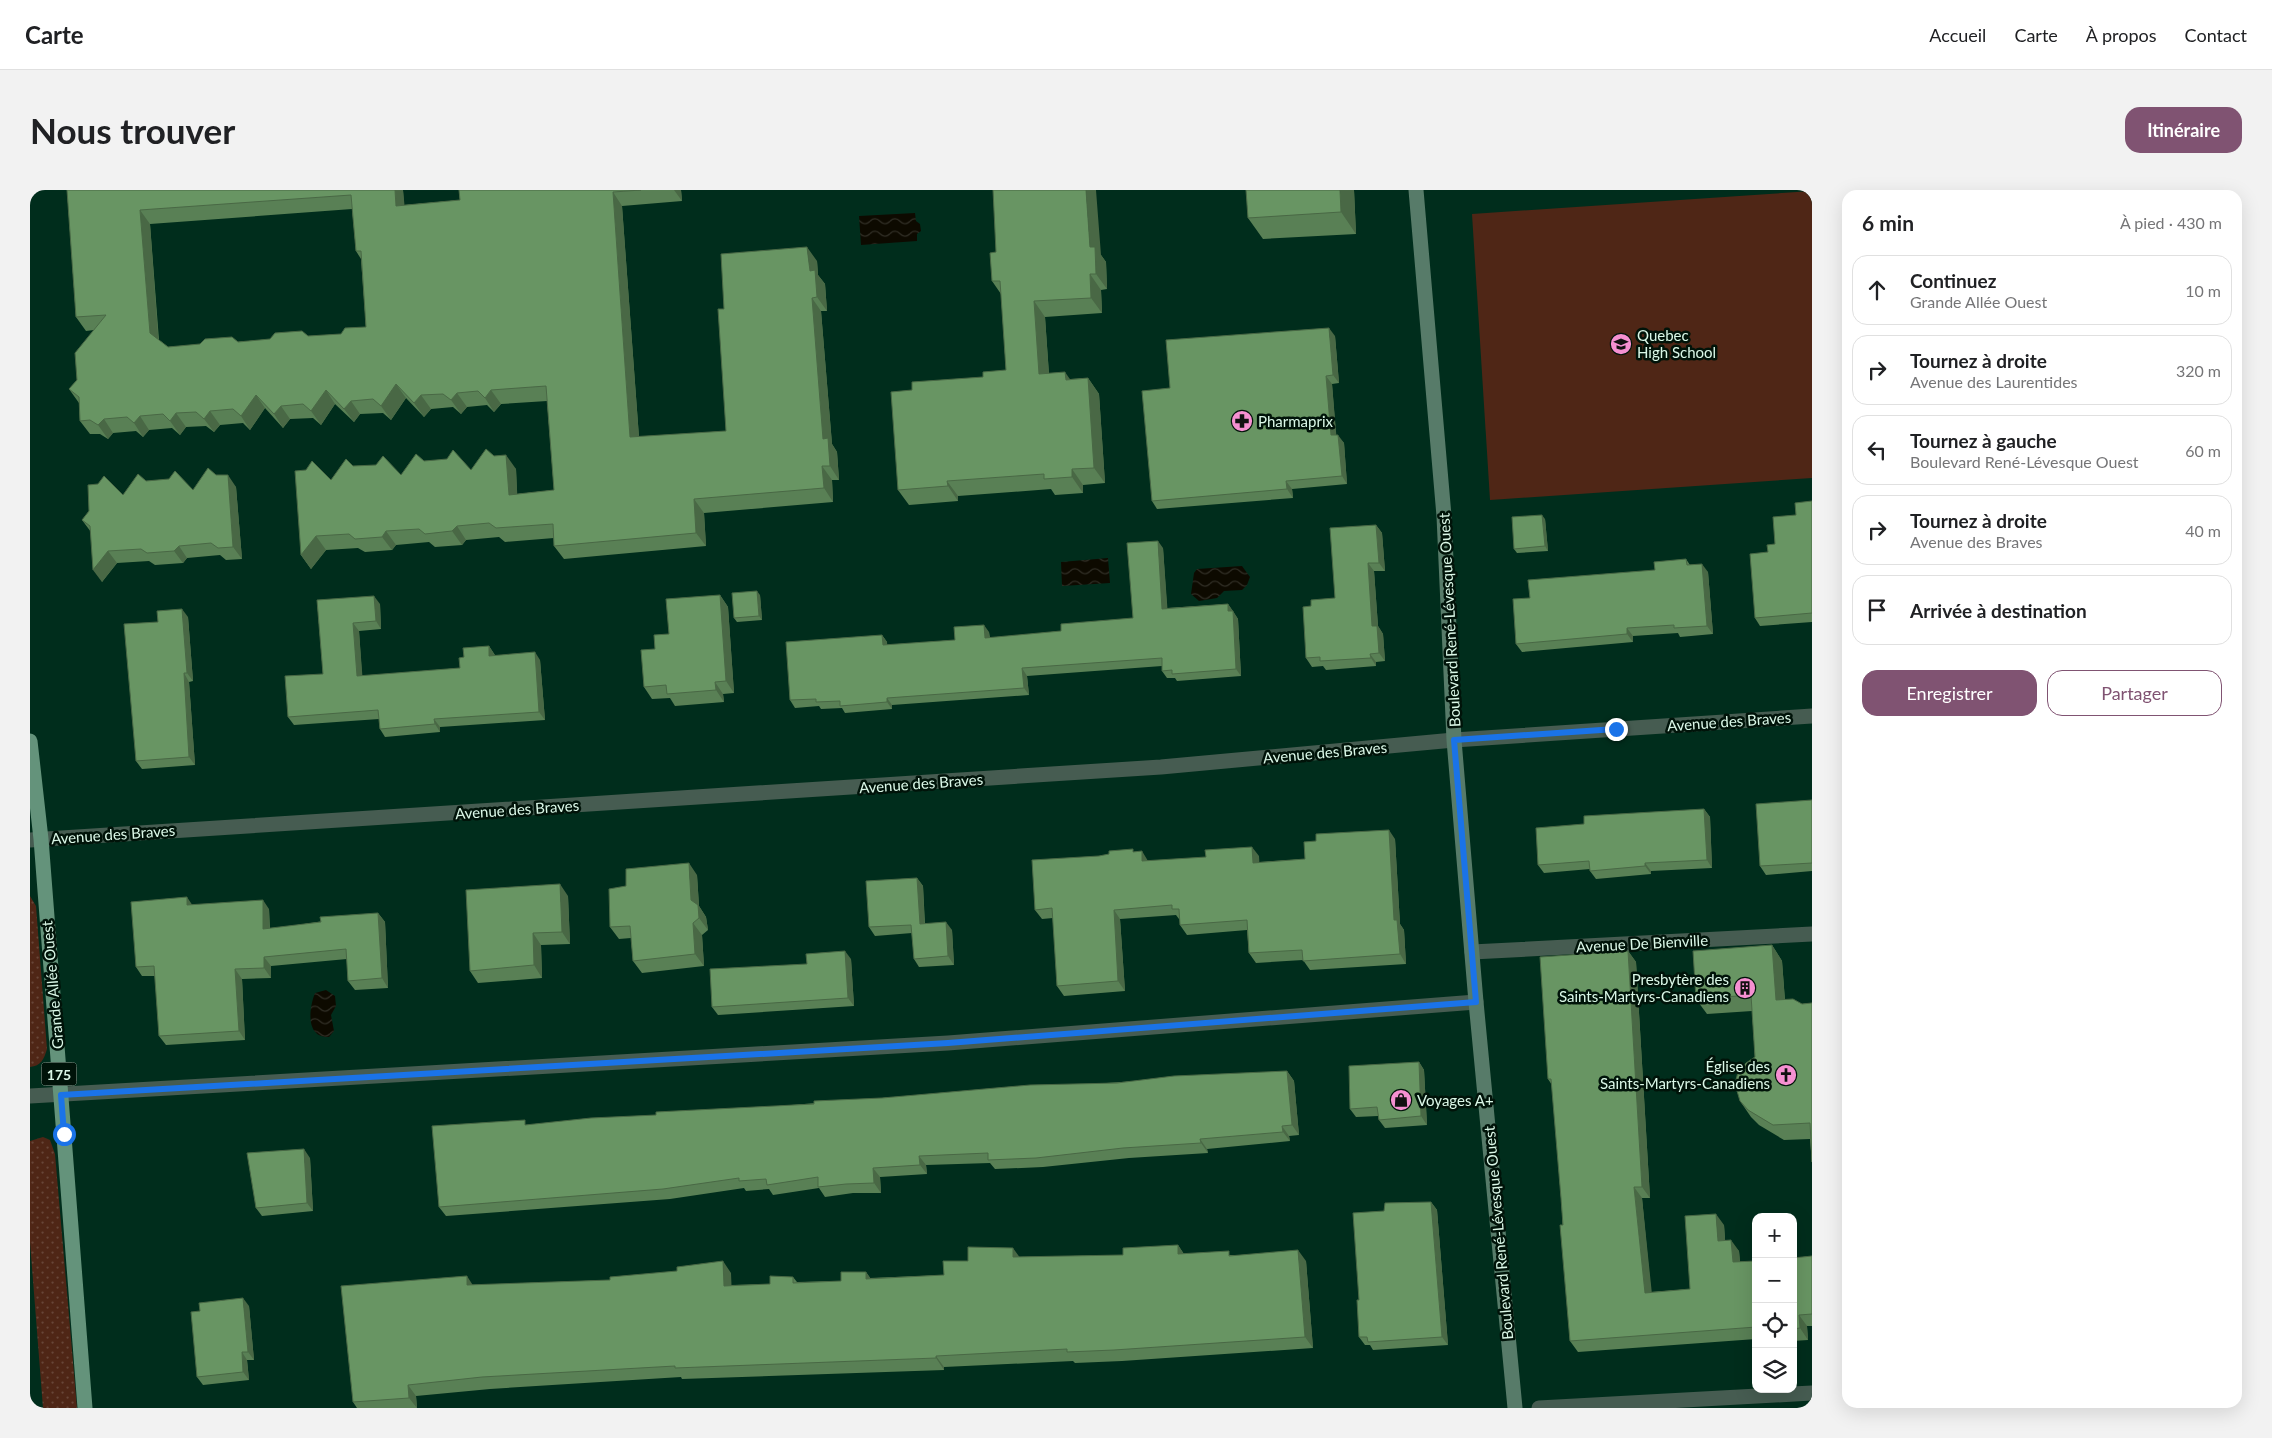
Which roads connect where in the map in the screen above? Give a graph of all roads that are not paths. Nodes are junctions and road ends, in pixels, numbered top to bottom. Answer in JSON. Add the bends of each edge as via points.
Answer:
{"nodes":[{"id":1,"x":1416,"y":190,"type":"edge"},
{"id":2,"x":1812,"y":716,"type":"edge"},
{"id":3,"x":1454,"y":740,"type":"junction"},
{"id":4,"x":30,"y":741,"type":"edge"},
{"id":5,"x":35,"y":839,"type":"edge"},
{"id":6,"x":1812,"y":934,"type":"edge"},
{"id":7,"x":1472,"y":952,"type":"junction"},
{"id":8,"x":1476,"y":1002,"type":"junction"},
{"id":9,"x":61,"y":1095,"type":"junction"},
{"id":10,"x":30,"y":1096,"type":"edge"},
{"id":11,"x":1812,"y":1393,"type":"edge"},
{"id":12,"x":84,"y":1408,"type":"edge"},
{"id":13,"x":1515,"y":1408,"type":"edge"},
{"id":14,"x":1539,"y":1408,"type":"edge"}],
"edges":[{"from":1,"to":3,"type":"main road","name":"Boulevard René-Lévesque Ouest","via":[[1444,516]]},
{"from":2,"to":3,"type":"street","name":"Avenue des Braves"},
{"from":3,"to":5,"type":"street","name":"Avenue des Braves","via":[[1161,767]]},
{"from":3,"to":7,"type":"main road","name":"Boulevard René-Lévesque Ouest"},
{"from":4,"to":5,"type":"main road","name":"Grande Allée Ouest","number":"175"},
{"from":5,"to":9,"type":"main road","name":"Grande Allée Ouest","number":"175"},
{"from":6,"to":7,"type":"street","name":"Avenue De Bienville"},
{"from":7,"to":8,"type":"main road","name":"Boulevard René-Lévesque Ouest"},
{"from":8,"to":9,"type":"street","via":[[948,1043]]},
{"from":8,"to":13,"type":"main road","name":"Boulevard René-Lévesque Ouest"},
{"from":9,"to":10,"type":"street"},
{"from":9,"to":12,"type":"main road","name":"Grande Allée Ouest","number":"175"},
{"from":11,"to":14,"type":"street"}]}
